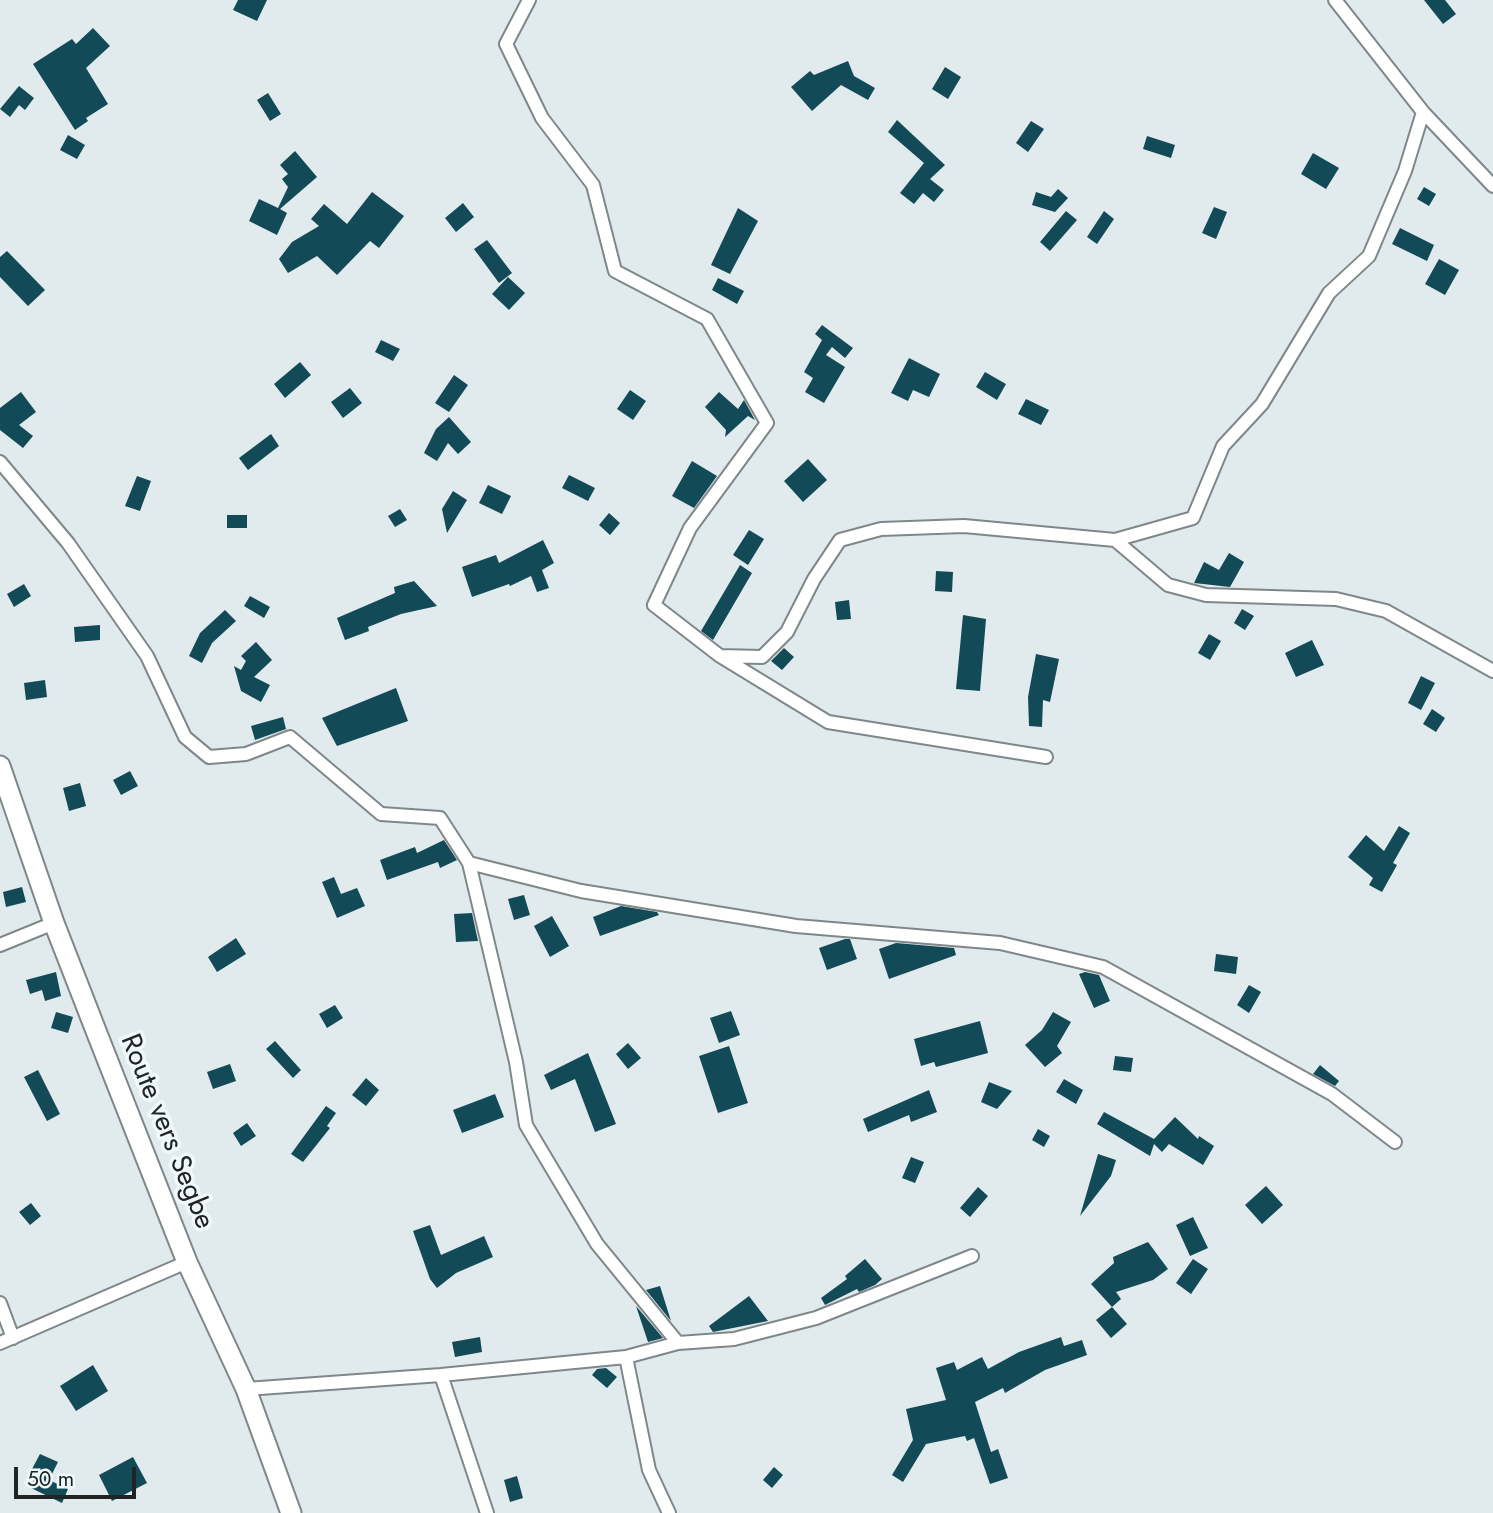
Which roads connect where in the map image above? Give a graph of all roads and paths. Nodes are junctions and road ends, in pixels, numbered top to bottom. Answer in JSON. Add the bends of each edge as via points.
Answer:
{"nodes":[{"id":1,"x":529,"y":0,"type":"edge"},
{"id":2,"x":1335,"y":0,"type":"edge"},
{"id":3,"x":1423,"y":113,"type":"junction"},
{"id":4,"x":1493,"y":186,"type":"edge"},
{"id":5,"x":0,"y":462,"type":"edge"},
{"id":6,"x":1115,"y":540,"type":"junction"},
{"id":7,"x":720,"y":656,"type":"junction"},
{"id":8,"x":1493,"y":671,"type":"edge"},
{"id":9,"x":1046,"y":757,"type":"dead end"},
{"id":10,"x":0,"y":766,"type":"edge"},
{"id":11,"x":469,"y":863,"type":"junction"},
{"id":12,"x":54,"y":923,"type":"junction"},
{"id":13,"x":0,"y":945,"type":"edge"},
{"id":14,"x":1395,"y":1142,"type":"dead end"},
{"id":15,"x":972,"y":1256,"type":"dead end"},
{"id":16,"x":187,"y":1262,"type":"junction"},
{"id":17,"x":0,"y":1303,"type":"edge"},
{"id":18,"x":13,"y":1338,"type":"junction"},
{"id":19,"x":0,"y":1343,"type":"edge"},
{"id":20,"x":678,"y":1343,"type":"junction"},
{"id":21,"x":626,"y":1357,"type":"junction"},
{"id":22,"x":441,"y":1375,"type":"junction"},
{"id":23,"x":246,"y":1389,"type":"junction"},
{"id":24,"x":292,"y":1513,"type":"edge"},
{"id":25,"x":486,"y":1513,"type":"edge"},
{"id":26,"x":669,"y":1513,"type":"edge"}],
"edges":[{"from":1,"to":7,"type":"street","via":[[506,44],[542,118],[593,186],[615,271],[707,319],[768,423],[690,528],[654,605]]},
{"from":2,"to":3,"type":"street"},
{"from":3,"to":4,"type":"street"},
{"from":3,"to":6,"type":"street","via":[[1405,172],[1369,256],[1329,293],[1262,404],[1223,446],[1193,518]]},
{"from":5,"to":11,"type":"street","via":[[68,543],[146,656],[185,737],[193,744],[209,757],[246,754],[290,737],[381,814],[440,818]]},
{"from":6,"to":7,"type":"street","via":[[964,526],[881,529],[839,540],[779,640],[762,656]]},
{"from":6,"to":8,"type":"street","via":[[1168,585],[1206,595],[1336,599],[1386,611]]},
{"from":7,"to":9,"type":"street","via":[[828,722]]},
{"from":10,"to":12,"type":"main road","name":"Route vers Segbe"},
{"from":11,"to":14,"type":"street","via":[[581,891],[715,913],[796,926],[1000,943],[1103,967],[1332,1094]]},
{"from":11,"to":20,"type":"street","via":[[516,1062],[526,1125],[597,1244]]},
{"from":12,"to":13,"type":"street"},
{"from":12,"to":16,"type":"main road","name":"Route vers Segbe"},
{"from":15,"to":20,"type":"street","via":[[816,1318],[734,1339]]},
{"from":16,"to":18,"type":"street"},
{"from":16,"to":23,"type":"main road","name":"Route vers Segbe"},
{"from":17,"to":18,"type":"street"},
{"from":18,"to":19,"type":"street"},
{"from":20,"to":21,"type":"street"},
{"from":21,"to":22,"type":"street"},
{"from":21,"to":26,"type":"street","via":[[649,1470]]},
{"from":22,"to":23,"type":"street"},
{"from":22,"to":25,"type":"street"},
{"from":23,"to":24,"type":"main road","name":"Route vers Segbe"}]}
